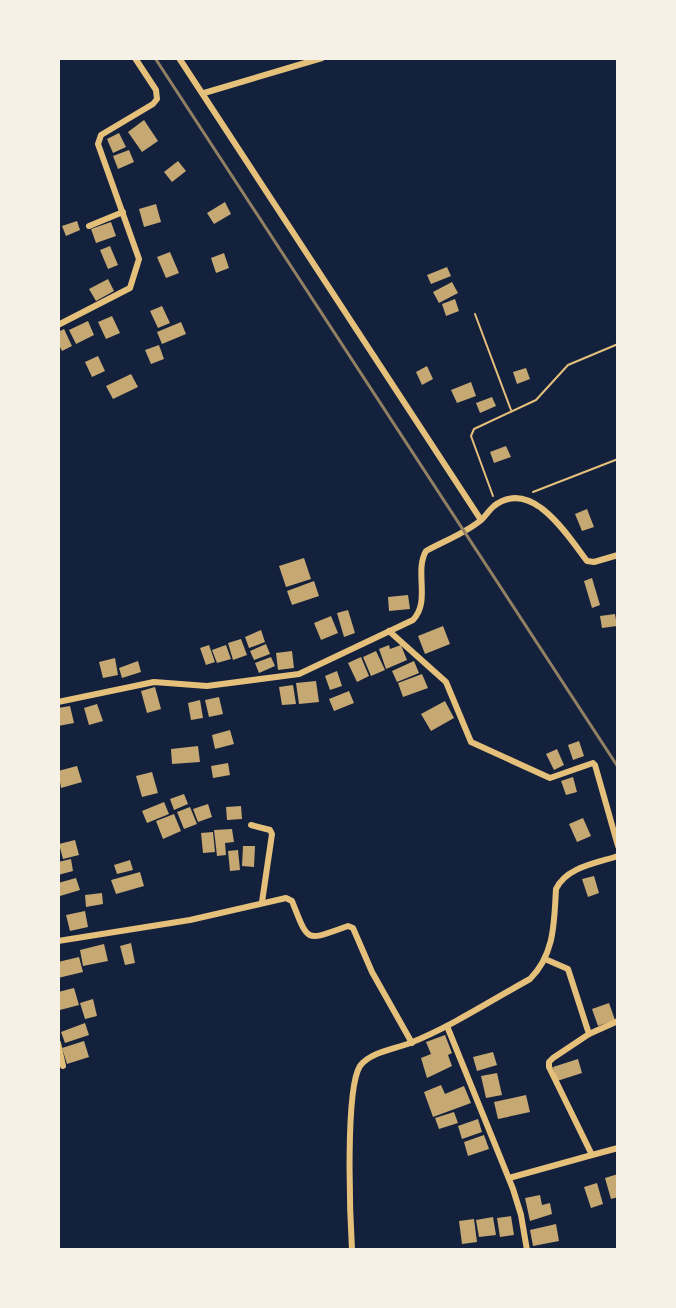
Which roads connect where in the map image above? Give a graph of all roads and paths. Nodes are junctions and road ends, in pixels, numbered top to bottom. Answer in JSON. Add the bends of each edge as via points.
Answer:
{"nodes":[{"id":1,"x":135,"y":58,"type":"edge"},
{"id":2,"x":179,"y":58,"type":"edge"},
{"id":3,"x":322,"y":58,"type":"edge"},
{"id":4,"x":204,"y":93,"type":"junction"},
{"id":5,"x":123,"y":212,"type":"junction"},
{"id":6,"x":89,"y":226,"type":"dead end"},
{"id":7,"x":475,"y":314,"type":"dead end"},
{"id":8,"x":58,"y":325,"type":"edge"},
{"id":9,"x":618,"y":344,"type":"edge"},
{"id":10,"x":512,"y":411,"type":"junction"},
{"id":11,"x":618,"y":459,"type":"edge"},
{"id":12,"x":517,"y":499,"type":"junction"},
{"id":13,"x":495,"y":505,"type":"junction"},
{"id":14,"x":481,"y":520,"type":"junction"},
{"id":15,"x":618,"y":555,"type":"edge"},
{"id":16,"x":389,"y":631,"type":"junction"},
{"id":17,"x":58,"y":702,"type":"edge"},
{"id":18,"x":251,"y":825,"type":"dead end"},
{"id":19,"x":618,"y":846,"type":"edge"},
{"id":20,"x":618,"y":856,"type":"edge"},
{"id":21,"x":262,"y":902,"type":"junction"},
{"id":22,"x":58,"y":941,"type":"edge"},
{"id":23,"x":545,"y":959,"type":"junction"},
{"id":24,"x":618,"y":1021,"type":"edge"},
{"id":25,"x":447,"y":1026,"type":"junction"},
{"id":26,"x":589,"y":1034,"type":"junction"},
{"id":27,"x":58,"y":1043,"type":"edge"},
{"id":28,"x":412,"y":1043,"type":"junction"},
{"id":29,"x":63,"y":1066,"type":"dead end"},
{"id":30,"x":618,"y":1148,"type":"edge"},
{"id":31,"x":592,"y":1155,"type":"junction"},
{"id":32,"x":509,"y":1178,"type":"junction"},
{"id":33,"x":352,"y":1250,"type":"edge"},
{"id":34,"x":527,"y":1250,"type":"edge"}],
"edges":[{"from":1,"to":5,"type":"street","via":[[157,99],[101,135],[98,144]]},
{"from":2,"to":4,"type":"street"},
{"from":3,"to":4,"type":"street"},
{"from":4,"to":14,"type":"street"},
{"from":5,"to":6,"type":"street"},
{"from":5,"to":8,"type":"street","via":[[139,259],[130,288]]},
{"from":7,"to":10,"type":"path"},
{"from":9,"to":10,"type":"path","via":[[568,365],[542,396]]},
{"from":10,"to":13,"type":"path","via":[[472,432]]},
{"from":11,"to":12,"type":"path"},
{"from":12,"to":13,"type":"street"},
{"from":12,"to":15,"type":"street","via":[[552,516],[587,561]]},
{"from":13,"to":14,"type":"street"},
{"from":14,"to":16,"type":"street","via":[[426,551],[418,615]]},
{"from":16,"to":17,"type":"street","via":[[299,674],[207,686],[154,682]]},
{"from":16,"to":19,"type":"street","via":[[446,682],[471,742],[550,778],[593,763]]},
{"from":18,"to":21,"type":"street","via":[[272,834]]},
{"from":20,"to":23,"type":"street","via":[[559,881]]},
{"from":21,"to":22,"type":"street","via":[[190,920]]},
{"from":21,"to":28,"type":"street","via":[[292,901],[309,937],[353,928]]},
{"from":23,"to":25,"type":"street","via":[[530,979]]},
{"from":23,"to":26,"type":"street","via":[[568,969]]},
{"from":24,"to":26,"type":"street"},
{"from":25,"to":28,"type":"street"},
{"from":25,"to":32,"type":"street"},
{"from":26,"to":31,"type":"street","via":[[549,1062]]},
{"from":27,"to":29,"type":"street"},
{"from":28,"to":33,"type":"street","via":[[364,1062],[354,1083]]},
{"from":30,"to":31,"type":"street"},
{"from":31,"to":32,"type":"street"},
{"from":32,"to":34,"type":"street"}]}
